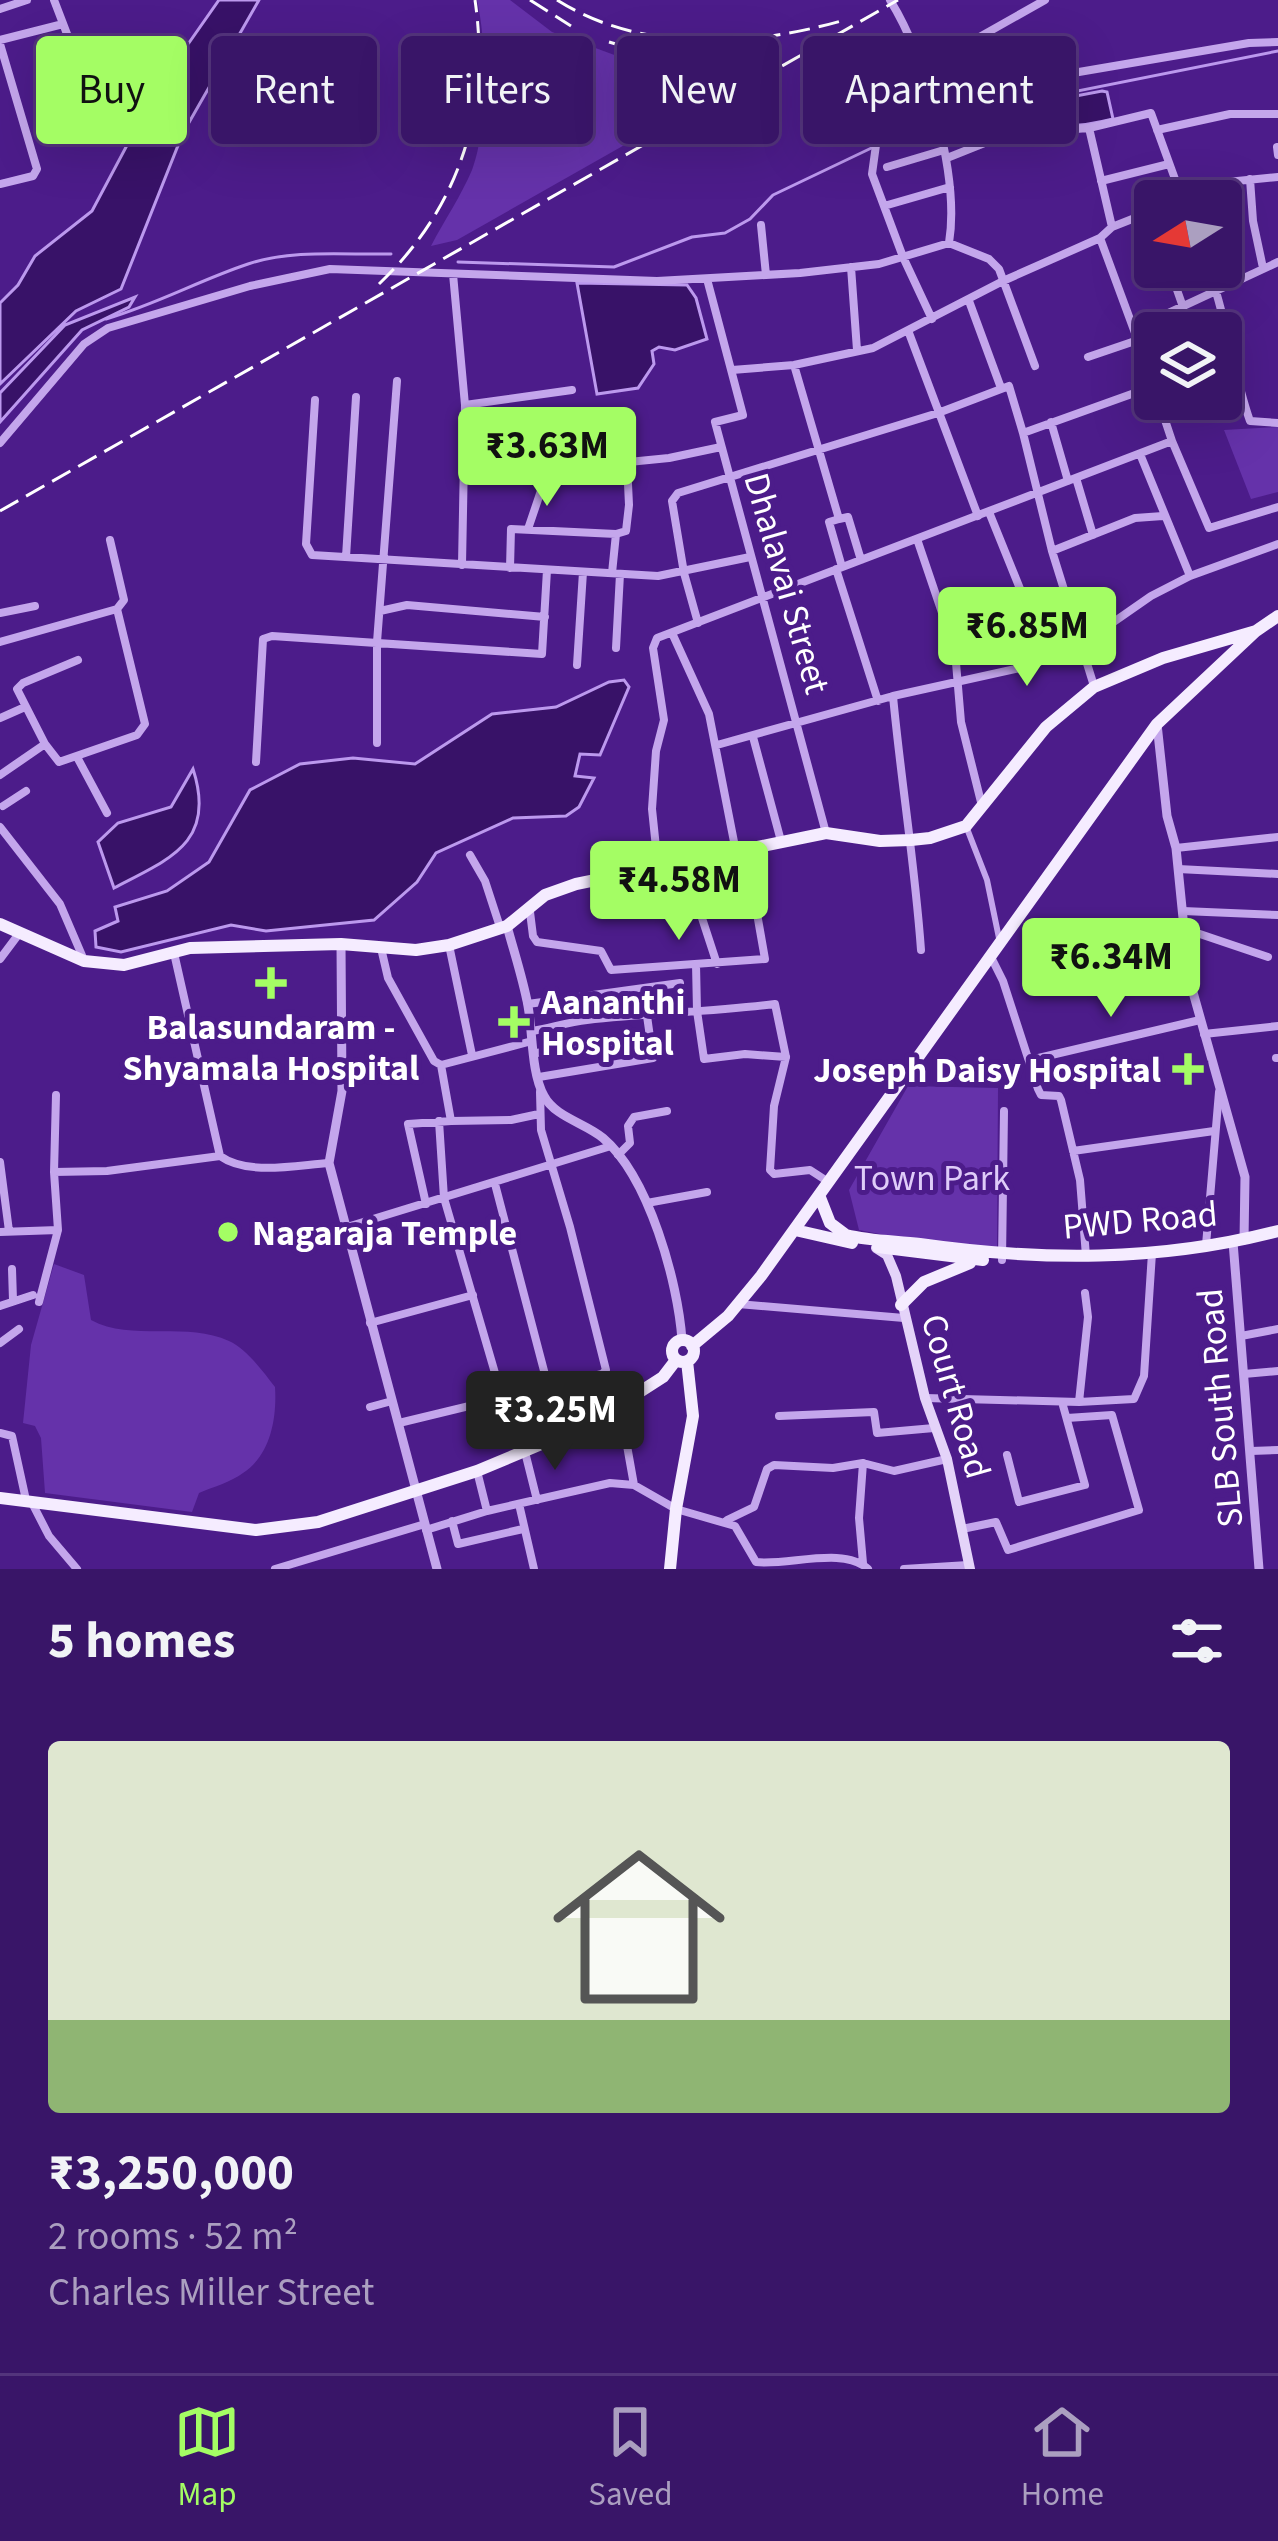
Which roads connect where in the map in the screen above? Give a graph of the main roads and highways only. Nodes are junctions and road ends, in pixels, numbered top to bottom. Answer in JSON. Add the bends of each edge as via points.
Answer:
{"nodes":[{"id":1,"x":1278,"y":616,"type":"edge"},
{"id":2,"x":1256,"y":631,"type":"junction"},
{"id":3,"x":0,"y":924,"type":"edge"},
{"id":4,"x":819,"y":1195,"type":"junction"},
{"id":5,"x":795,"y":1229,"type":"junction"},
{"id":6,"x":1278,"y":1231,"type":"edge"},
{"id":7,"x":873,"y":1246,"type":"junction"},
{"id":8,"x":1004,"y":1256,"type":"junction"},
{"id":9,"x":977,"y":1261,"type":"junction"},
{"id":10,"x":902,"y":1312,"type":"junction"},
{"id":11,"x":682,"y":1361,"type":"junction"},
{"id":12,"x":0,"y":1498,"type":"edge"},
{"id":13,"x":969,"y":1567,"type":"edge"},
{"id":14,"x":670,"y":1569,"type":"edge"}],
"edges":[{"from":1,"to":2,"type":"main road"},
{"from":2,"to":3,"type":"main road","via":[[1094,687],[1046,727],[966,826],[930,838],[826,832],[576,884],[504,927],[416,950],[190,948],[124,965],[84,961]]},
{"from":2,"to":4,"type":"main road","via":[[1157,724]]},
{"from":4,"to":5,"type":"main road"},
{"from":4,"to":8,"type":"main road","name":"PWD Road","via":[[830,1223],[846,1235]]},
{"from":5,"to":7,"type":"main road","name":"PWD Road"},
{"from":5,"to":11,"type":"main road","via":[[738,1304],[672,1348]]},
{"from":6,"to":8,"type":"main road","name":"PWD Road","via":[[1152,1253]]},
{"from":7,"to":9,"type":"main road","name":"PWD Road"},
{"from":7,"to":10,"type":"main road","name":"Court Road","via":[[892,1266]]},
{"from":8,"to":9,"type":"main road","name":"PWD Road"},
{"from":9,"to":10,"type":"main road","via":[[924,1282]]},
{"from":10,"to":13,"type":"main road","name":"Court Road"},
{"from":11,"to":12,"type":"main road","via":[[524,1452],[331,1519],[256,1530]]},
{"from":11,"to":14,"type":"main road","via":[[693,1416]]}]}
